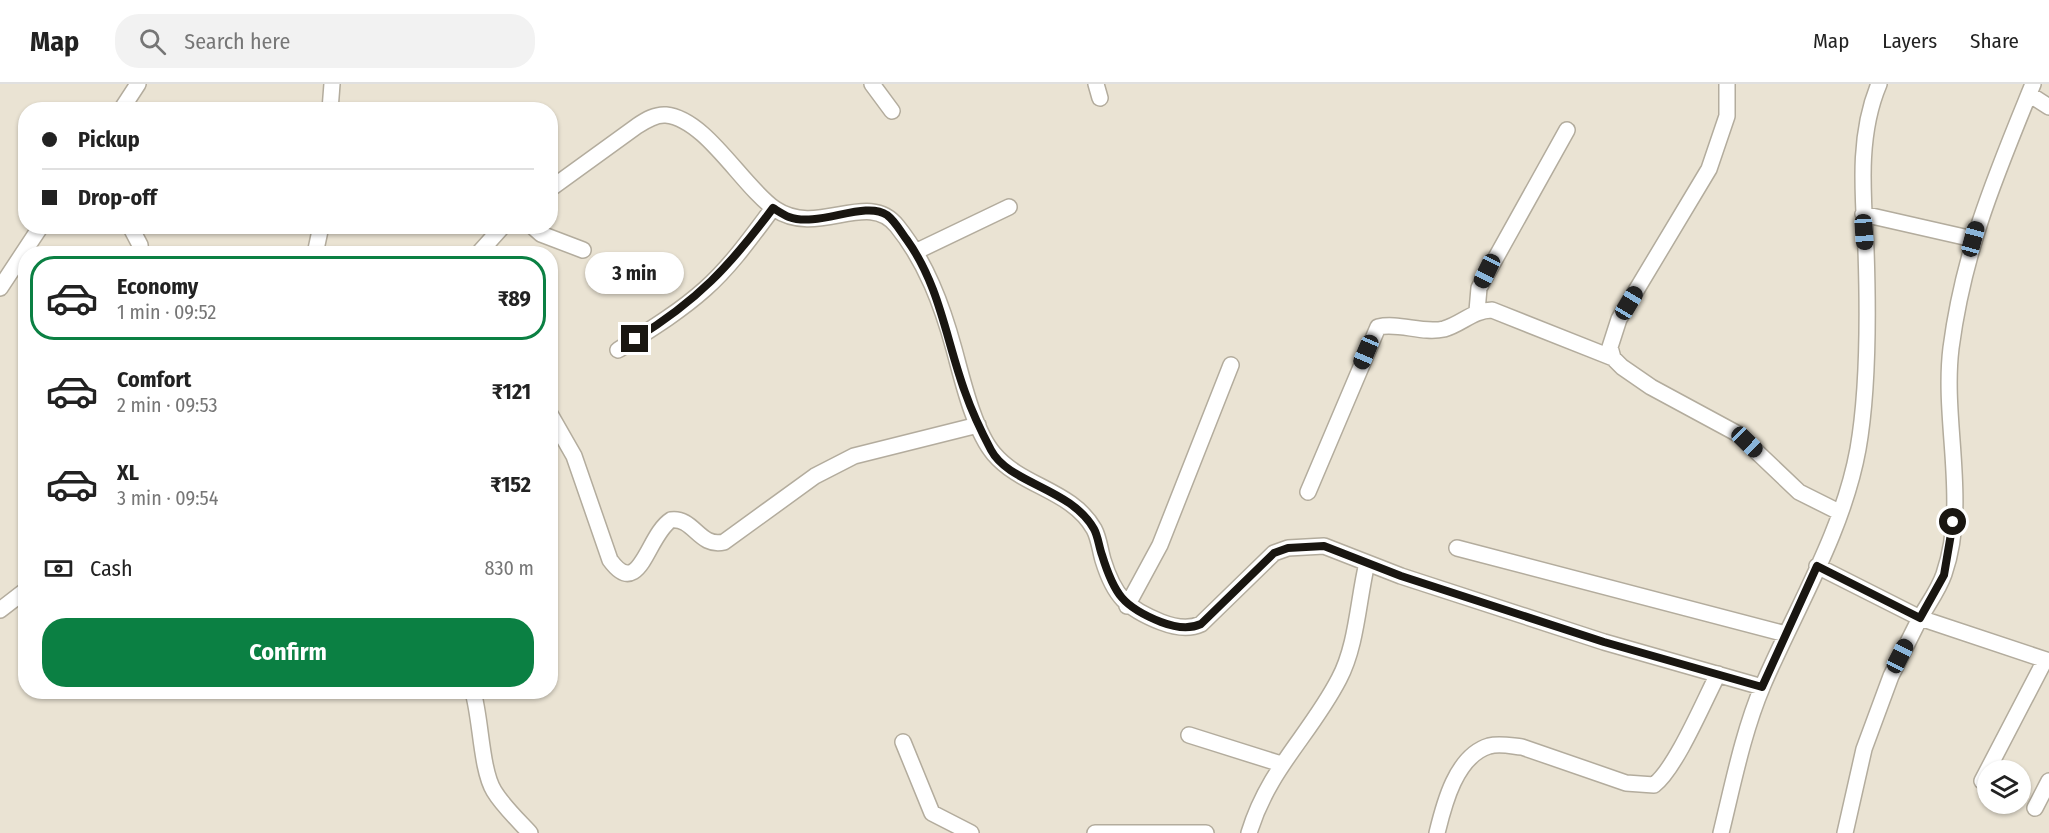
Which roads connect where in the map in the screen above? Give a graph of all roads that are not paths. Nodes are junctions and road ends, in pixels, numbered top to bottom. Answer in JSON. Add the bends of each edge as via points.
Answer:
{"nodes":[{"id":1,"x":138,"y":84,"type":"edge"},
{"id":2,"x":332,"y":84,"type":"edge"},
{"id":3,"x":872,"y":84,"type":"edge"},
{"id":4,"x":1727,"y":84,"type":"edge"},
{"id":5,"x":1879,"y":84,"type":"edge"},
{"id":6,"x":2031,"y":89,"type":"edge"},
{"id":7,"x":126,"y":102,"type":"edge"},
{"id":8,"x":331,"y":102,"type":"edge"},
{"id":9,"x":2049,"y":107,"type":"edge"},
{"id":10,"x":892,"y":111,"type":"dead end"},
{"id":11,"x":1567,"y":130,"type":"dead end"},
{"id":12,"x":558,"y":183,"type":"edge"},
{"id":13,"x":1009,"y":207,"type":"dead end"},
{"id":14,"x":773,"y":208,"type":"junction"},
{"id":15,"x":1863,"y":214,"type":"junction"},
{"id":16,"x":496,"y":234,"type":"edge"},
{"id":17,"x":541,"y":234,"type":"edge"},
{"id":18,"x":1973,"y":239,"type":"junction"},
{"id":19,"x":485,"y":246,"type":"edge"},
{"id":20,"x":583,"y":250,"type":"dead end"},
{"id":21,"x":915,"y":252,"type":"junction"},
{"id":22,"x":18,"y":261,"type":"edge"},
{"id":23,"x":0,"y":288,"type":"edge"},
{"id":24,"x":1478,"y":311,"type":"junction"},
{"id":25,"x":618,"y":350,"type":"dead end"},
{"id":26,"x":1613,"y":358,"type":"junction"},
{"id":27,"x":1231,"y":365,"type":"dead end"},
{"id":28,"x":978,"y":425,"type":"junction"},
{"id":29,"x":558,"y":428,"type":"edge"},
{"id":30,"x":1308,"y":492,"type":"dead end"},
{"id":31,"x":1839,"y":512,"type":"junction"},
{"id":32,"x":1457,"y":548,"type":"dead end"},
{"id":33,"x":1367,"y":563,"type":"junction"},
{"id":34,"x":1817,"y":566,"type":"junction"},
{"id":35,"x":18,"y":596,"type":"edge"},
{"id":36,"x":1126,"y":606,"type":"junction"},
{"id":37,"x":0,"y":609,"type":"edge"},
{"id":38,"x":1920,"y":618,"type":"junction"},
{"id":39,"x":1786,"y":634,"type":"junction"},
{"id":40,"x":2047,"y":661,"type":"edge"},
{"id":41,"x":1718,"y":674,"type":"junction"},
{"id":42,"x":1762,"y":687,"type":"junction"},
{"id":43,"x":475,"y":699,"type":"edge"},
{"id":44,"x":1189,"y":735,"type":"dead end"},
{"id":45,"x":903,"y":742,"type":"dead end"},
{"id":46,"x":1993,"y":760,"type":"edge"},
{"id":47,"x":1281,"y":764,"type":"junction"},
{"id":48,"x":2049,"y":781,"type":"edge"},
{"id":49,"x":2035,"y":808,"type":"dead end"},
{"id":50,"x":530,"y":833,"type":"edge"},
{"id":51,"x":971,"y":833,"type":"edge"},
{"id":52,"x":1095,"y":833,"type":"edge"},
{"id":53,"x":1206,"y":833,"type":"edge"},
{"id":54,"x":1249,"y":833,"type":"edge"},
{"id":55,"x":1437,"y":833,"type":"edge"},
{"id":56,"x":1721,"y":833,"type":"edge"},
{"id":57,"x":1845,"y":833,"type":"edge"}],
"edges":[{"from":1,"to":7,"type":"street"},
{"from":2,"to":8,"type":"street"},
{"from":3,"to":10,"type":"street"},
{"from":4,"to":26,"type":"street","via":[[1727,116],[1709,169],[1619,320],[1611,336]]},
{"from":5,"to":15,"type":"street","via":[[1869,107]]},
{"from":6,"to":9,"type":"street"},
{"from":6,"to":18,"type":"street"},
{"from":11,"to":24,"type":"street","via":[[1483,280],[1476,295]]},
{"from":12,"to":14,"type":"street","via":[[637,126],[665,115],[681,119],[699,133]]},
{"from":13,"to":21,"type":"street"},
{"from":14,"to":21,"type":"street","via":[[789,217],[819,220],[876,211],[886,214]]},
{"from":14,"to":25,"type":"street","via":[[706,288],[669,318]]},
{"from":15,"to":18,"type":"street"},
{"from":15,"to":31,"type":"street","via":[[1866,292],[1862,407],[1858,449]]},
{"from":16,"to":19,"type":"street"},
{"from":17,"to":20,"type":"street"},
{"from":18,"to":38,"type":"street","via":[[1962,279],[1951,351],[1955,505],[1952,540],[1944,575]]},
{"from":21,"to":28,"type":"street","via":[[944,318]]},
{"from":22,"to":23,"type":"street"},
{"from":24,"to":26,"type":"street","via":[[1506,314]]},
{"from":24,"to":30,"type":"street","via":[[1446,328],[1382,326],[1374,331]]},
{"from":26,"to":31,"type":"street","via":[[1651,387],[1738,434],[1799,492]]},
{"from":27,"to":36,"type":"street","via":[[1160,545]]},
{"from":28,"to":29,"type":"street","via":[[854,456],[815,476],[724,542],[704,540],[684,521],[671,520],[658,532],[639,569],[632,574],[618,571],[610,560],[574,456]]},
{"from":28,"to":36,"type":"street","via":[[993,454],[1015,472],[1079,509],[1095,530],[1114,590]]},
{"from":31,"to":34,"type":"street"},
{"from":32,"to":39,"type":"street"},
{"from":33,"to":36,"type":"street","via":[[1324,546],[1288,548],[1274,553],[1201,624],[1193,627],[1167,624]]},
{"from":33,"to":41,"type":"street","via":[[1604,642]]},
{"from":33,"to":47,"type":"street","via":[[1340,677]]},
{"from":34,"to":38,"type":"street"},
{"from":34,"to":39,"type":"street"},
{"from":35,"to":37,"type":"street"},
{"from":38,"to":40,"type":"street"},
{"from":38,"to":57,"type":"street","via":[[1891,676],[1864,749]]},
{"from":39,"to":42,"type":"street"},
{"from":40,"to":46,"type":"street"},
{"from":41,"to":42,"type":"street"},
{"from":41,"to":55,"type":"street","via":[[1676,753],[1654,785],[1626,783],[1522,747],[1488,746],[1471,756],[1455,779]]},
{"from":42,"to":56,"type":"street"},
{"from":43,"to":50,"type":"street","via":[[487,776],[494,792]]},
{"from":44,"to":47,"type":"street"},
{"from":45,"to":51,"type":"street","via":[[932,813]]},
{"from":47,"to":54,"type":"street"},
{"from":48,"to":49,"type":"street"},
{"from":52,"to":53,"type":"street"}]}
